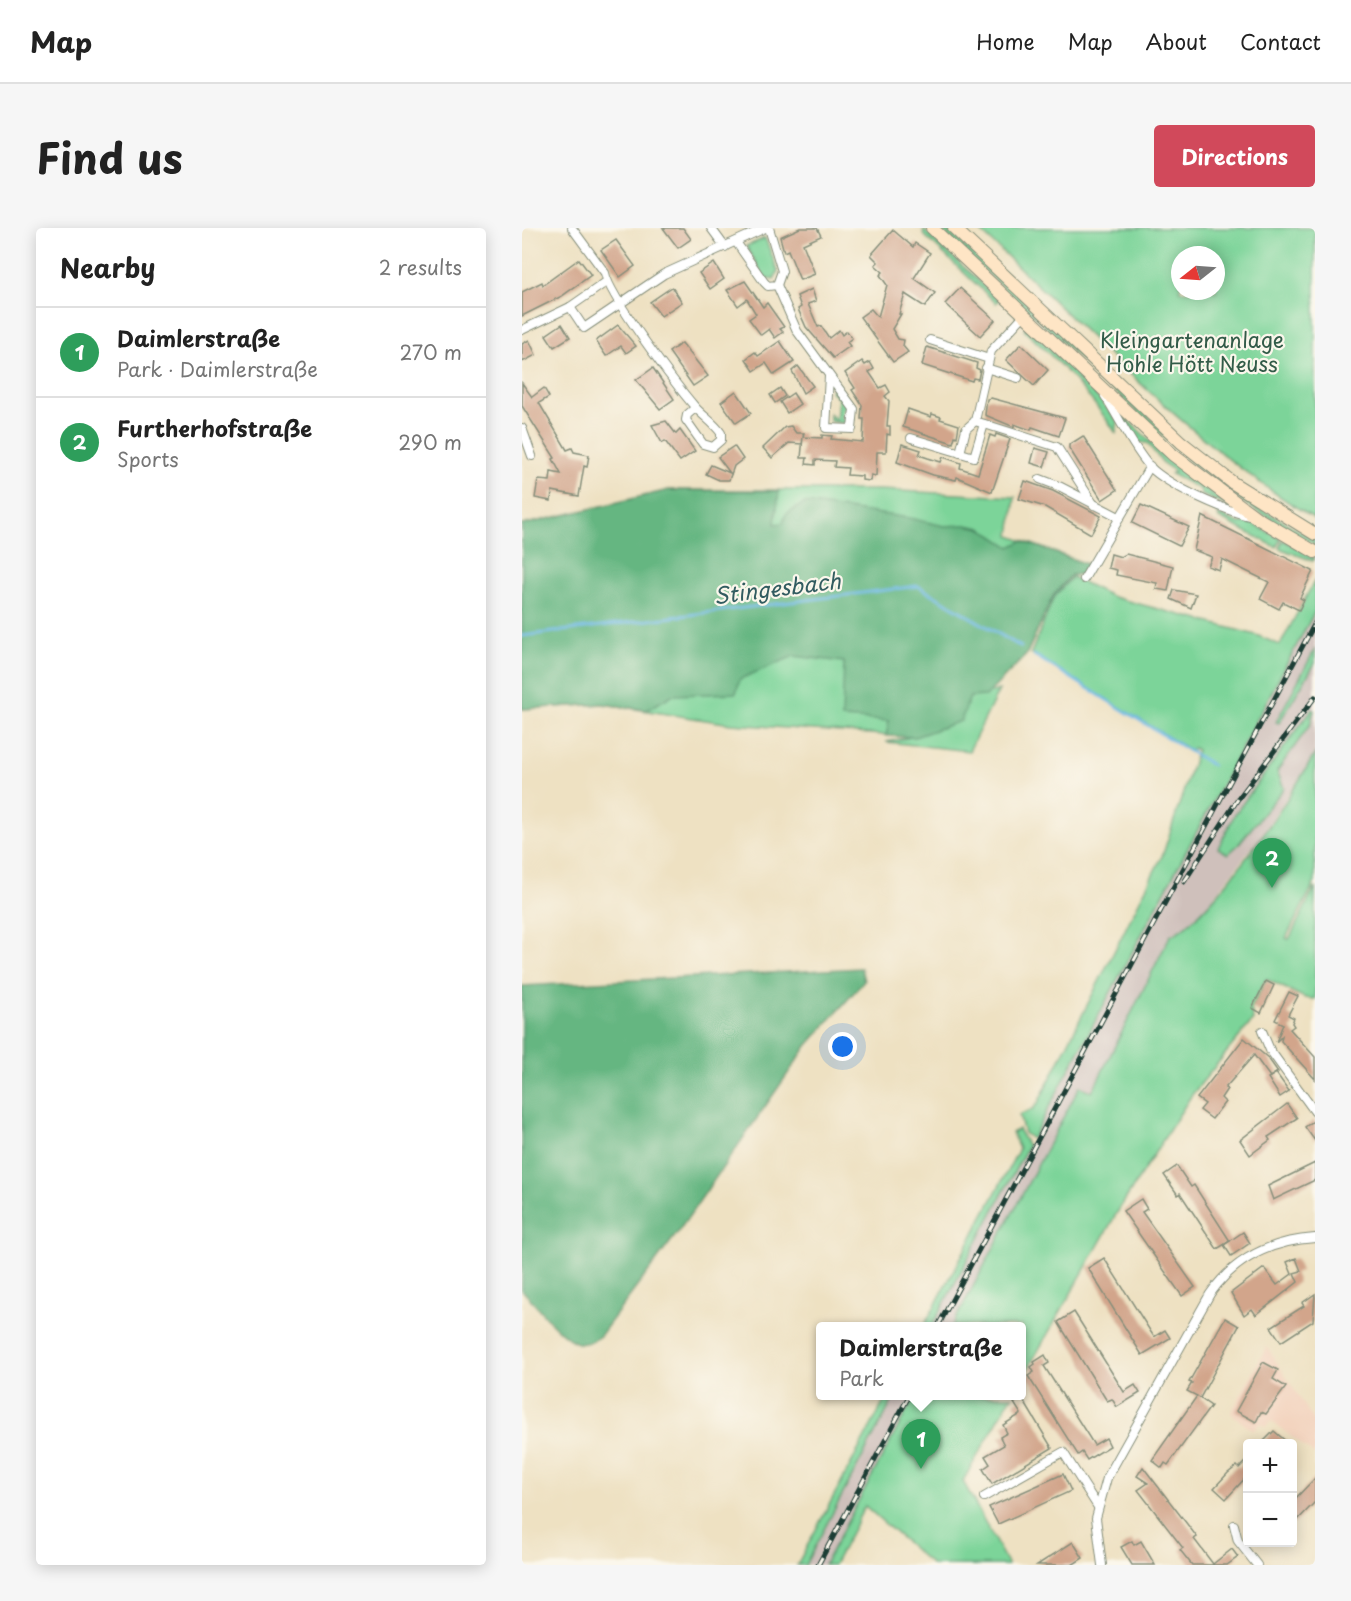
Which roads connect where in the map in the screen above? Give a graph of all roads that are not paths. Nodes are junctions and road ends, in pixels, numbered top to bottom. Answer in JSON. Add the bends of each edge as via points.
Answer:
{"nodes":[{"id":1,"x":572,"y":228,"type":"edge"},
{"id":2,"x":711,"y":228,"type":"edge"},
{"id":3,"x":767,"y":228,"type":"edge"},
{"id":4,"x":932,"y":228,"type":"edge"},
{"id":5,"x":954,"y":228,"type":"edge"},
{"id":6,"x":736,"y":242,"type":"junction"},
{"id":7,"x":725,"y":247,"type":"junction"},
{"id":8,"x":606,"y":282,"type":"junction"},
{"id":9,"x":777,"y":285,"type":"junction"},
{"id":10,"x":619,"y":303,"type":"junction"},
{"id":11,"x":570,"y":307,"type":"junction"},
{"id":12,"x":1025,"y":314,"type":"junction"},
{"id":13,"x":522,"y":330,"type":"edge"},
{"id":14,"x":930,"y":340,"type":"dead end"},
{"id":15,"x":987,"y":363,"type":"junction"},
{"id":16,"x":830,"y":376,"type":"junction"},
{"id":17,"x":1018,"y":378,"type":"dead end"},
{"id":18,"x":1096,"y":383,"type":"junction"},
{"id":19,"x":695,"y":408,"type":"junction"},
{"id":20,"x":979,"y":423,"type":"junction"},
{"id":21,"x":522,"y":428,"type":"edge"},
{"id":22,"x":911,"y":438,"type":"dead end"},
{"id":23,"x":960,"y":453,"type":"junction"},
{"id":24,"x":532,"y":456,"type":"dead end"},
{"id":25,"x":1150,"y":466,"type":"junction"},
{"id":26,"x":1040,"y":479,"type":"dead end"},
{"id":27,"x":1094,"y":505,"type":"junction"},
{"id":28,"x":1119,"y":517,"type":"junction"},
{"id":29,"x":1257,"y":518,"type":"junction"},
{"id":30,"x":1315,"y":534,"type":"edge"},
{"id":31,"x":1315,"y":552,"type":"edge"},
{"id":32,"x":1084,"y":579,"type":"dead end"},
{"id":33,"x":1262,"y":1031,"type":"dead end"},
{"id":34,"x":1315,"y":1112,"type":"edge"},
{"id":35,"x":1315,"y":1238,"type":"edge"},
{"id":36,"x":984,"y":1497,"type":"dead end"},
{"id":37,"x":1098,"y":1507,"type":"junction"},
{"id":38,"x":1234,"y":1525,"type":"dead end"},
{"id":39,"x":1102,"y":1565,"type":"edge"},
{"id":40,"x":1257,"y":1565,"type":"edge"}],
"edges":[{"from":1,"to":8,"type":"street","via":[[605,273]]},
{"from":2,"to":7,"type":"street"},
{"from":3,"to":6,"type":"street"},
{"from":3,"to":9,"type":"street","via":[[782,272]]},
{"from":4,"to":12,"type":"main road"},
{"from":5,"to":30,"type":"main road","via":[[1181,442],[1250,495]]},
{"from":6,"to":7,"type":"street"},
{"from":6,"to":9,"type":"street","via":[[764,282]]},
{"from":7,"to":10,"type":"street","via":[[664,274]]},
{"from":8,"to":10,"type":"street"},
{"from":8,"to":11,"type":"street"},
{"from":9,"to":16,"type":"street","via":[[797,331]]},
{"from":10,"to":11,"type":"street","via":[[584,328]]},
{"from":10,"to":19,"type":"street"},
{"from":11,"to":13,"type":"street"},
{"from":12,"to":15,"type":"street","via":[[992,351]]},
{"from":12,"to":18,"type":"main road"},
{"from":14,"to":15,"type":"street"},
{"from":15,"to":17,"type":"street"},
{"from":15,"to":20,"type":"street"},
{"from":16,"to":16,"type":"street","via":[[854,409],[852,429],[826,428]]},
{"from":18,"to":25,"type":"street"},
{"from":18,"to":29,"type":"main road","via":[[1180,461]]},
{"from":19,"to":19,"type":"street","via":[[686,420],[703,444],[713,447],[721,440],[721,433]]},
{"from":20,"to":23,"type":"street","via":[[966,429]]},
{"from":20,"to":23,"type":"street","via":[[974,457]]},
{"from":20,"to":27,"type":"street","via":[[1057,447]]},
{"from":21,"to":24,"type":"street"},
{"from":22,"to":23,"type":"street"},
{"from":25,"to":28,"type":"street"},
{"from":25,"to":29,"type":"street","via":[[1162,477],[1226,510]]},
{"from":26,"to":27,"type":"street"},
{"from":27,"to":28,"type":"street"},
{"from":28,"to":32,"type":"street"},
{"from":29,"to":31,"type":"main road"},
{"from":33,"to":34,"type":"street","via":[[1270,1050]]},
{"from":35,"to":37,"type":"street","via":[[1285,1242],[1254,1253],[1217,1284],[1114,1465]]},
{"from":36,"to":37,"type":"street","via":[[1063,1452]]},
{"from":37,"to":39,"type":"street","via":[[1097,1538]]},
{"from":38,"to":40,"type":"street","via":[[1238,1541]]}]}
